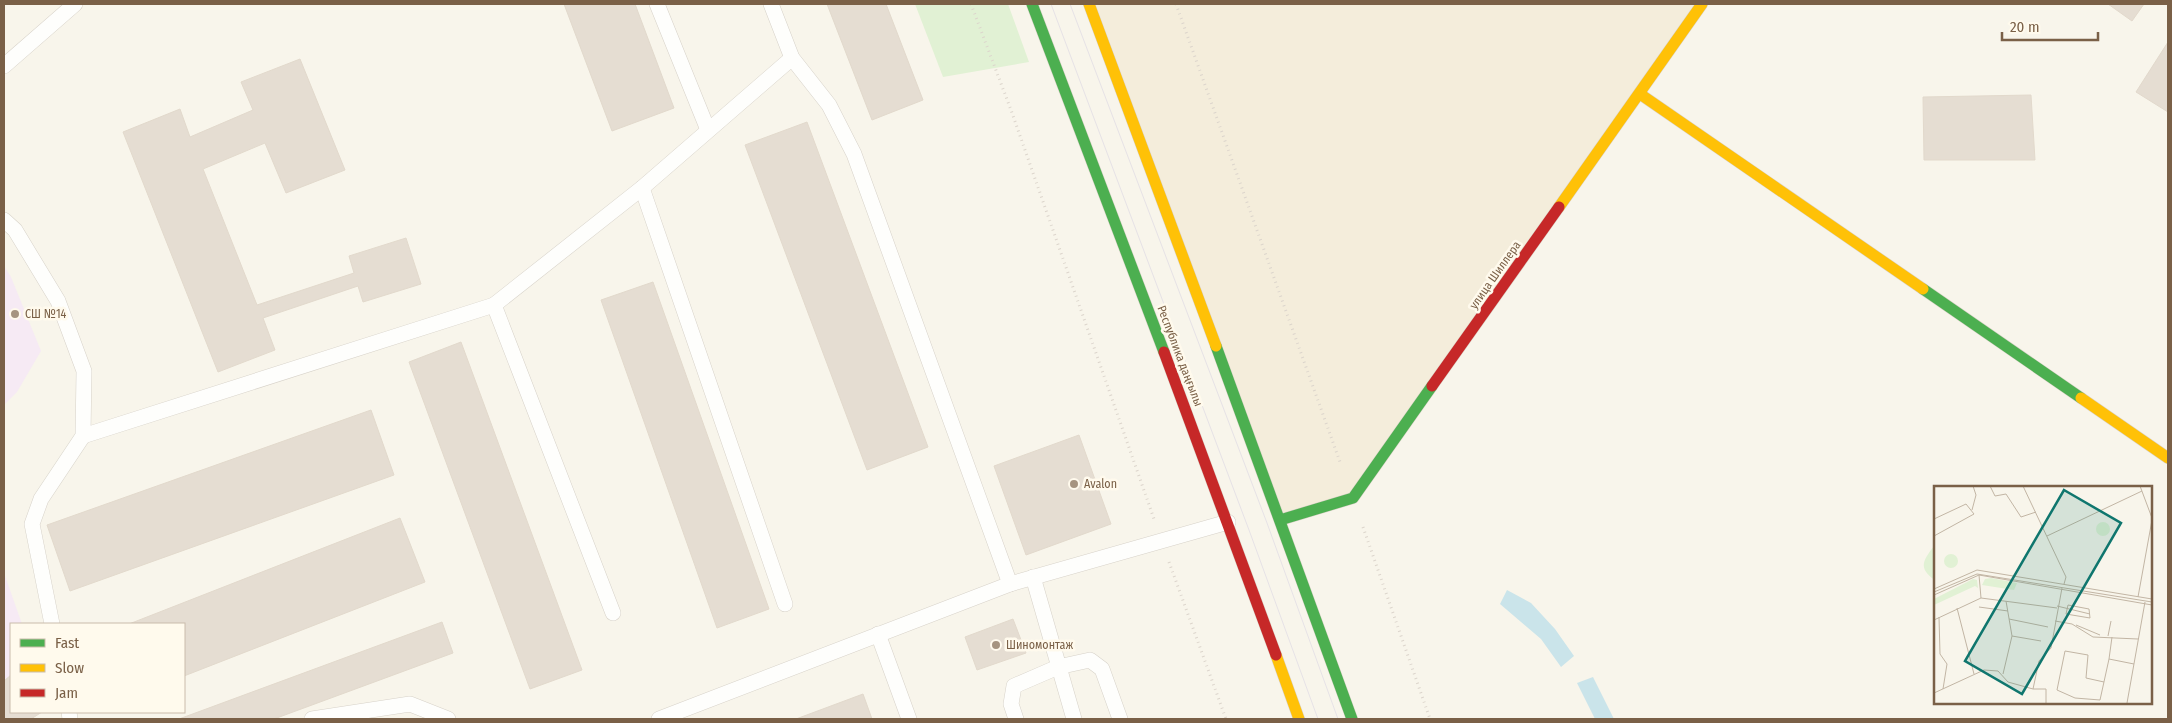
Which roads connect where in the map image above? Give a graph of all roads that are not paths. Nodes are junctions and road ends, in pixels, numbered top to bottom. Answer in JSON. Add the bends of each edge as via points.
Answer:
{"nodes":[{"id":1,"x":74,"y":4,"type":"edge"},
{"id":2,"x":657,"y":4,"type":"edge"},
{"id":3,"x":771,"y":4,"type":"edge"},
{"id":4,"x":1032,"y":4,"type":"edge"},
{"id":5,"x":1089,"y":4,"type":"edge"},
{"id":6,"x":1702,"y":4,"type":"edge"},
{"id":7,"x":792,"y":58,"type":"junction"},
{"id":8,"x":4,"y":66,"type":"edge"},
{"id":9,"x":1640,"y":94,"type":"junction"},
{"id":10,"x":708,"y":130,"type":"junction"},
{"id":11,"x":642,"y":188,"type":"junction"},
{"id":12,"x":4,"y":220,"type":"edge"},
{"id":13,"x":494,"y":305,"type":"junction"},
{"id":14,"x":83,"y":436,"type":"junction"},
{"id":15,"x":2168,"y":458,"type":"edge"},
{"id":16,"x":1280,"y":520,"type":"junction"},
{"id":17,"x":1228,"y":522,"type":"junction"},
{"id":18,"x":1033,"y":577,"type":"junction"},
{"id":19,"x":1010,"y":584,"type":"junction"},
{"id":20,"x":785,"y":604,"type":"dead end"},
{"id":21,"x":613,"y":613,"type":"dead end"},
{"id":22,"x":52,"y":623,"type":"edge"},
{"id":23,"x":878,"y":634,"type":"junction"},
{"id":24,"x":1058,"y":667,"type":"junction"},
{"id":25,"x":312,"y":719,"type":"edge"},
{"id":26,"x":448,"y":719,"type":"edge"},
{"id":27,"x":659,"y":719,"type":"edge"},
{"id":28,"x":909,"y":719,"type":"edge"},
{"id":29,"x":1016,"y":719,"type":"edge"},
{"id":30,"x":1074,"y":719,"type":"edge"},
{"id":31,"x":1120,"y":719,"type":"edge"},
{"id":32,"x":1299,"y":719,"type":"edge"},
{"id":33,"x":1352,"y":719,"type":"edge"}],
"edges":[{"from":1,"to":8,"type":"lane"},
{"from":2,"to":10,"type":"lane"},
{"from":3,"to":7,"type":"lane"},
{"from":4,"to":17,"type":"main road","name":"Республика даңғылы"},
{"from":5,"to":16,"type":"main road"},
{"from":6,"to":9,"type":"main road","name":"улица Шиллера"},
{"from":7,"to":10,"type":"lane"},
{"from":7,"to":19,"type":"lane","via":[[829,104],[854,154]]},
{"from":9,"to":15,"type":"main road"},
{"from":9,"to":16,"type":"main road","name":"улица Шиллера","via":[[1353,498]]},
{"from":10,"to":11,"type":"lane"},
{"from":11,"to":13,"type":"lane"},
{"from":11,"to":20,"type":"lane"},
{"from":12,"to":14,"type":"lane","via":[[15,230],[58,301],[84,371]]},
{"from":13,"to":14,"type":"lane"},
{"from":13,"to":21,"type":"lane"},
{"from":14,"to":22,"type":"lane","via":[[41,499],[32,524]]},
{"from":16,"to":33,"type":"main road"},
{"from":17,"to":18,"type":"lane"},
{"from":17,"to":32,"type":"main road","name":"Республика даңғылы"},
{"from":18,"to":19,"type":"lane"},
{"from":18,"to":24,"type":"lane"},
{"from":19,"to":23,"type":"lane"},
{"from":23,"to":27,"type":"lane"},
{"from":23,"to":28,"type":"lane"},
{"from":24,"to":29,"type":"lane","via":[[1014,686],[1011,704]]},
{"from":24,"to":30,"type":"lane"},
{"from":24,"to":31,"type":"lane","via":[[1090,660],[1102,669]]},
{"from":25,"to":26,"type":"lane","via":[[410,704]]}]}
